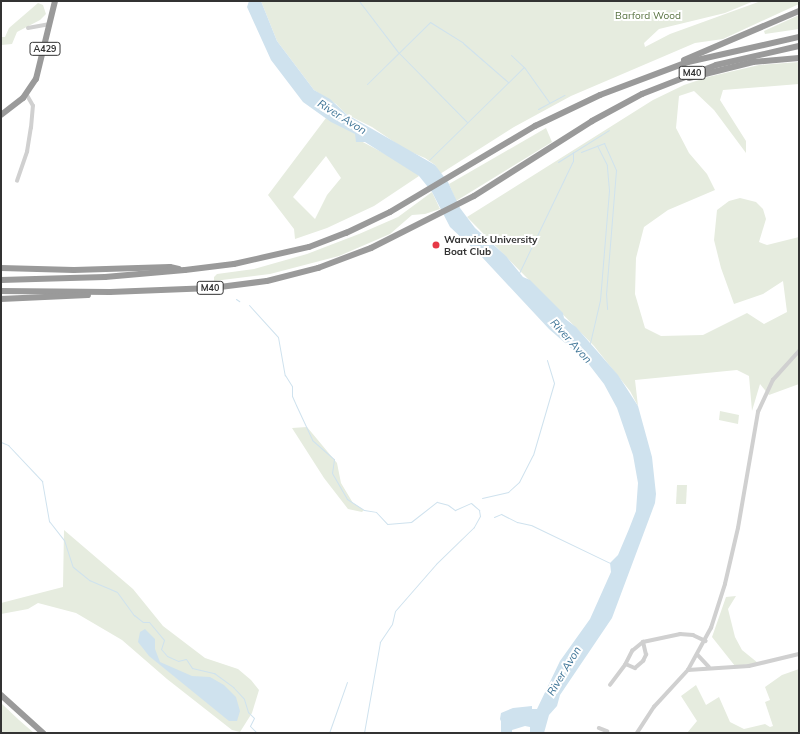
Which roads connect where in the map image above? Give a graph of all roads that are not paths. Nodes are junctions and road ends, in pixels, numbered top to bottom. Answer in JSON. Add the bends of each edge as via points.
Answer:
{"nodes":[{"id":1,"x":55,"y":1,"type":"edge"},
{"id":2,"x":799,"y":11,"type":"edge"},
{"id":3,"x":50,"y":24,"type":"junction"},
{"id":4,"x":28,"y":28,"type":"dead end"},
{"id":5,"x":799,"y":37,"type":"edge"},
{"id":6,"x":799,"y":46,"type":"edge"},
{"id":7,"x":799,"y":58,"type":"edge"},
{"id":8,"x":662,"y":70,"type":"junction"},
{"id":9,"x":672,"y":81,"type":"junction"},
{"id":10,"x":26,"y":94,"type":"junction"},
{"id":11,"x":1,"y":115,"type":"edge"},
{"id":12,"x":17,"y":181,"type":"dead end"},
{"id":13,"x":1,"y":268,"type":"edge"},
{"id":14,"x":185,"y":270,"type":"junction"},
{"id":15,"x":1,"y":280,"type":"edge"},
{"id":16,"x":1,"y":291,"type":"edge"},
{"id":17,"x":110,"y":292,"type":"junction"},
{"id":18,"x":1,"y":298,"type":"edge"},
{"id":19,"x":799,"y":351,"type":"edge"},
{"id":20,"x":706,"y":641,"type":"junction"},
{"id":21,"x":643,"y":642,"type":"junction"},
{"id":22,"x":799,"y":654,"type":"edge"},
{"id":23,"x":698,"y":655,"type":"junction"},
{"id":24,"x":626,"y":664,"type":"junction"},
{"id":25,"x":711,"y":668,"type":"junction"},
{"id":26,"x":688,"y":670,"type":"junction"},
{"id":27,"x":610,"y":685,"type":"dead end"},
{"id":28,"x":1,"y":695,"type":"edge"},
{"id":29,"x":43,"y":733,"type":"edge"},
{"id":30,"x":637,"y":733,"type":"edge"}],
"edges":[{"from":1,"to":3,"type":"highway","number":"A429"},
{"from":2,"to":8,"type":"highway","number":"M40"},
{"from":3,"to":4,"type":"street"},
{"from":3,"to":10,"type":"highway","number":"A429","via":[[39,70]]},
{"from":5,"to":8,"type":"highway","number":"M40","via":[[719,53]]},
{"from":6,"to":9,"type":"highway","number":"M40","via":[[741,58]]},
{"from":7,"to":9,"type":"highway","number":"M40","via":[[752,62]]},
{"from":8,"to":14,"type":"highway","number":"M40","via":[[535,126],[400,207],[363,226],[309,247],[234,264]]},
{"from":9,"to":17,"type":"highway","number":"M40","via":[[592,121],[474,196],[410,230],[345,258],[267,281],[212,288]]},
{"from":10,"to":11,"type":"highway","number":"A429"},
{"from":10,"to":12,"type":"street","via":[[33,106],[32,128]]},
{"from":13,"to":14,"type":"highway","number":"M40","via":[[74,270],[170,267]]},
{"from":14,"to":15,"type":"highway","number":"M40","via":[[105,277]]},
{"from":16,"to":17,"type":"highway","number":"M40"},
{"from":17,"to":18,"type":"highway","number":"M40","via":[[83,296]]},
{"from":19,"to":20,"type":"street","via":[[776,375],[761,404],[728,572],[718,611]]},
{"from":20,"to":21,"type":"street","via":[[693,635],[680,634]]},
{"from":20,"to":23,"type":"street"},
{"from":21,"to":24,"type":"street","via":[[632,651]]},
{"from":21,"to":24,"type":"street","via":[[646,655],[643,661],[635,668]]},
{"from":22,"to":25,"type":"street","via":[[749,666]]},
{"from":23,"to":25,"type":"street","via":[[703,663]]},
{"from":23,"to":26,"type":"street"},
{"from":24,"to":27,"type":"street"},
{"from":25,"to":26,"type":"street"},
{"from":26,"to":30,"type":"street","via":[[654,707]]},
{"from":28,"to":29,"type":"highway"}]}
